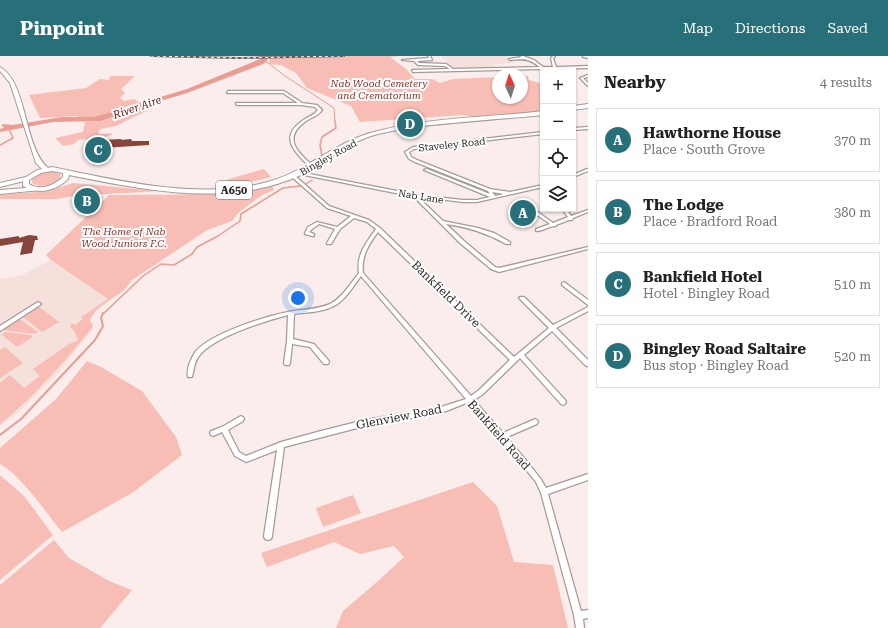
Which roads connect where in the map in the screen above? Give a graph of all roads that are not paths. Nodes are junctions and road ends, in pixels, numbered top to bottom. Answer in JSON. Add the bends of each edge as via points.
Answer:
{"nodes":[{"id":1,"x":430,"y":56,"type":"edge"},
{"id":2,"x":521,"y":56,"type":"edge"},
{"id":3,"x":554,"y":56,"type":"edge"},
{"id":4,"x":584,"y":56,"type":"edge"},
{"id":5,"x":588,"y":57,"type":"edge"},
{"id":6,"x":510,"y":58,"type":"dead end"},
{"id":7,"x":524,"y":58,"type":"junction"},
{"id":8,"x":403,"y":60,"type":"dead end"},
{"id":9,"x":415,"y":60,"type":"junction"},
{"id":10,"x":411,"y":64,"type":"dead end"},
{"id":11,"x":418,"y":64,"type":"junction"},
{"id":12,"x":588,"y":67,"type":"edge"},
{"id":13,"x":0,"y":68,"type":"edge"},
{"id":14,"x":540,"y":68,"type":"edge"},
{"id":15,"x":542,"y":68,"type":"edge"},
{"id":16,"x":555,"y":68,"type":"edge"},
{"id":17,"x":572,"y":68,"type":"edge"},
{"id":18,"x":413,"y":70,"type":"dead end"},
{"id":19,"x":452,"y":70,"type":"junction"},
{"id":20,"x":0,"y":75,"type":"edge"},
{"id":21,"x":588,"y":76,"type":"edge"},
{"id":22,"x":5,"y":83,"type":"dead end"},
{"id":23,"x":588,"y":85,"type":"edge"},
{"id":24,"x":228,"y":92,"type":"dead end"},
{"id":25,"x":237,"y":104,"type":"dead end"},
{"id":26,"x":301,"y":104,"type":"junction"},
{"id":27,"x":588,"y":106,"type":"edge"},
{"id":28,"x":576,"y":108,"type":"edge"},
{"id":29,"x":540,"y":113,"type":"edge"},
{"id":30,"x":588,"y":128,"type":"edge"},
{"id":31,"x":576,"y":129,"type":"edge"},
{"id":32,"x":540,"y":133,"type":"edge"},
{"id":33,"x":31,"y":151,"type":"junction"},
{"id":34,"x":312,"y":167,"type":"junction"},
{"id":35,"x":46,"y":169,"type":"junction"},
{"id":36,"x":426,"y":170,"type":"dead end"},
{"id":37,"x":588,"y":170,"type":"edge"},
{"id":38,"x":66,"y":172,"type":"junction"},
{"id":39,"x":296,"y":174,"type":"junction"},
{"id":40,"x":576,"y":175,"type":"edge"},
{"id":41,"x":27,"y":177,"type":"junction"},
{"id":42,"x":59,"y":184,"type":"junction"},
{"id":43,"x":0,"y":185,"type":"edge"},
{"id":44,"x":128,"y":185,"type":"junction"},
{"id":45,"x":540,"y":187,"type":"edge"},
{"id":46,"x":39,"y":189,"type":"junction"},
{"id":47,"x":489,"y":190,"type":"junction"},
{"id":48,"x":0,"y":192,"type":"edge"},
{"id":49,"x":510,"y":193,"type":"junction"},
{"id":50,"x":418,"y":196,"type":"junction"},
{"id":51,"x":494,"y":197,"type":"junction"},
{"id":52,"x":534,"y":211,"type":"dead end"},
{"id":53,"x":588,"y":211,"type":"edge"},
{"id":54,"x":566,"y":212,"type":"edge"},
{"id":55,"x":354,"y":216,"type":"junction"},
{"id":56,"x":570,"y":219,"type":"junction"},
{"id":57,"x":442,"y":222,"type":"junction"},
{"id":58,"x":554,"y":225,"type":"junction"},
{"id":59,"x":338,"y":228,"type":"junction"},
{"id":60,"x":378,"y":229,"type":"junction"},
{"id":61,"x":538,"y":230,"type":"dead end"},
{"id":62,"x":312,"y":235,"type":"dead end"},
{"id":63,"x":328,"y":243,"type":"dead end"},
{"id":64,"x":508,"y":243,"type":"dead end"},
{"id":65,"x":588,"y":248,"type":"edge"},
{"id":66,"x":361,"y":273,"type":"junction"},
{"id":67,"x":564,"y":284,"type":"dead end"},
{"id":68,"x":522,"y":298,"type":"dead end"},
{"id":69,"x":588,"y":303,"type":"edge"},
{"id":70,"x":38,"y":304,"type":"dead end"},
{"id":71,"x":588,"y":309,"type":"edge"},
{"id":72,"x":291,"y":313,"type":"junction"},
{"id":73,"x":552,"y":328,"type":"junction"},
{"id":74,"x":0,"y":329,"type":"edge"},
{"id":75,"x":290,"y":341,"type":"junction"},
{"id":76,"x":517,"y":357,"type":"junction"},
{"id":77,"x":326,"y":362,"type":"dead end"},
{"id":78,"x":287,"y":363,"type":"dead end"},
{"id":79,"x":588,"y":364,"type":"edge"},
{"id":80,"x":190,"y":375,"type":"dead end"},
{"id":81,"x":469,"y":400,"type":"junction"},
{"id":82,"x":563,"y":402,"type":"dead end"},
{"id":83,"x":241,"y":419,"type":"dead end"},
{"id":84,"x":535,"y":422,"type":"dead end"},
{"id":85,"x":224,"y":429,"type":"junction"},
{"id":86,"x":214,"y":433,"type":"dead end"},
{"id":87,"x":502,"y":436,"type":"junction"},
{"id":88,"x":281,"y":445,"type":"junction"},
{"id":89,"x":588,"y":478,"type":"edge"},
{"id":90,"x":544,"y":492,"type":"junction"},
{"id":91,"x":268,"y":536,"type":"dead end"},
{"id":92,"x":578,"y":614,"type":"junction"},
{"id":93,"x":588,"y":614,"type":"edge"},
{"id":94,"x":580,"y":628,"type":"edge"}],
"edges":[{"from":1,"to":9,"type":"street","via":[[431,59]]},
{"from":2,"to":7,"type":"street"},
{"from":3,"to":16,"type":"street","via":[[552,58]]},
{"from":4,"to":5,"type":"street"},
{"from":6,"to":7,"type":"street"},
{"from":7,"to":15,"type":"street"},
{"from":8,"to":9,"type":"street"},
{"from":9,"to":11,"type":"street"},
{"from":10,"to":11,"type":"street"},
{"from":11,"to":19,"type":"street","via":[[446,65]]},
{"from":12,"to":17,"type":"street"},
{"from":13,"to":33,"type":"highway","via":[[12,83],[12,93]]},
{"from":14,"to":19,"type":"street"},
{"from":18,"to":19,"type":"street"},
{"from":20,"to":22,"type":"highway"},
{"from":21,"to":23,"type":"street","via":[[581,78]]},
{"from":24,"to":26,"type":"street","via":[[284,92]]},
{"from":25,"to":26,"type":"street"},
{"from":26,"to":34,"type":"street","via":[[316,106],[320,110],[299,125],[291,141],[301,158]]},
{"from":27,"to":28,"type":"highway"},
{"from":29,"to":34,"type":"highway","name":"Bingley Road","number":"A650","via":[[392,129],[357,139]]},
{"from":30,"to":31,"type":"street"},
{"from":32,"to":47,"type":"street","name":"Staveley Road","via":[[413,148],[407,152],[410,158],[416,161]]},
{"from":33,"to":35,"type":"highway"},
{"from":33,"to":41,"type":"highway","via":[[32,165]]},
{"from":34,"to":39,"type":"highway","name":"Bingley Road","number":"A650"},
{"from":35,"to":38,"type":"highway","number":"A650"},
{"from":35,"to":41,"type":"highway"},
{"from":36,"to":51,"type":"street"},
{"from":37,"to":40,"type":"street"},
{"from":38,"to":42,"type":"highway","via":[[66,178]]},
{"from":38,"to":44,"type":"highway","name":"Bingley Road","number":"A650"},
{"from":39,"to":44,"type":"highway","name":"Bingley Road","number":"A650","via":[[272,183],[242,189],[181,190]]},
{"from":39,"to":50,"type":"street","name":"Nab Lane"},
{"from":39,"to":55,"type":"street","name":"Bankfield Drive","via":[[328,207]]},
{"from":41,"to":43,"type":"main road"},
{"from":41,"to":46,"type":"highway","via":[[25,182],[28,187]]},
{"from":42,"to":44,"type":"highway","number":"A650","via":[[77,179]]},
{"from":42,"to":46,"type":"highway","number":"A650"},
{"from":45,"to":49,"type":"street","name":"Nab Lane"},
{"from":46,"to":48,"type":"main road"},
{"from":47,"to":49,"type":"street","name":"Staveley Road"},
{"from":47,"to":51,"type":"street"},
{"from":49,"to":51,"type":"street","name":"Nab Lane"},
{"from":50,"to":51,"type":"street","name":"Nab Lane","via":[[463,201]]},
{"from":50,"to":57,"type":"street"},
{"from":52,"to":58,"type":"street"},
{"from":53,"to":56,"type":"street"},
{"from":54,"to":56,"type":"street"},
{"from":55,"to":59,"type":"street"},
{"from":55,"to":60,"type":"street","name":"Bankfield Drive","via":[[368,221]]},
{"from":56,"to":58,"type":"street"},
{"from":57,"to":64,"type":"street","via":[[495,234]]},
{"from":57,"to":65,"type":"street","via":[[462,242],[493,268],[499,270]]},
{"from":58,"to":61,"type":"street"},
{"from":59,"to":62,"type":"street","via":[[318,223],[310,228],[308,233]]},
{"from":59,"to":63,"type":"street"},
{"from":60,"to":66,"type":"street","via":[[362,254],[359,265]]},
{"from":60,"to":76,"type":"street","name":"Bankfield Drive"},
{"from":66,"to":72,"type":"street","via":[[330,306]]},
{"from":66,"to":81,"type":"street","name":"Bankfield Road"},
{"from":67,"to":69,"type":"street"},
{"from":68,"to":73,"type":"street"},
{"from":70,"to":74,"type":"street"},
{"from":71,"to":73,"type":"street","name":"Glenview Road"},
{"from":72,"to":75,"type":"street"},
{"from":72,"to":80,"type":"street","via":[[270,318],[207,344],[198,353]]},
{"from":73,"to":76,"type":"street","name":"Glenview Road"},
{"from":73,"to":79,"type":"street"},
{"from":75,"to":77,"type":"street","via":[[312,345]]},
{"from":75,"to":78,"type":"street"},
{"from":76,"to":81,"type":"street","name":"Glenview Road","via":[[481,392]]},
{"from":76,"to":82,"type":"street","name":"Bankfield Drive"},
{"from":81,"to":87,"type":"street","name":"Bankfield Road"},
{"from":81,"to":88,"type":"street","name":"Glenview Road","via":[[441,410],[365,423]]},
{"from":83,"to":85,"type":"street"},
{"from":84,"to":87,"type":"street"},
{"from":85,"to":86,"type":"street"},
{"from":85,"to":88,"type":"street","name":"Glenview Road","via":[[237,454],[246,459]]},
{"from":87,"to":90,"type":"street","name":"Bankfield Road","via":[[538,480]]},
{"from":88,"to":91,"type":"street"},
{"from":89,"to":90,"type":"street"},
{"from":90,"to":92,"type":"street","name":"Bankfield Road"},
{"from":92,"to":93,"type":"street"},
{"from":92,"to":94,"type":"street","name":"Bankfield Road"}]}
